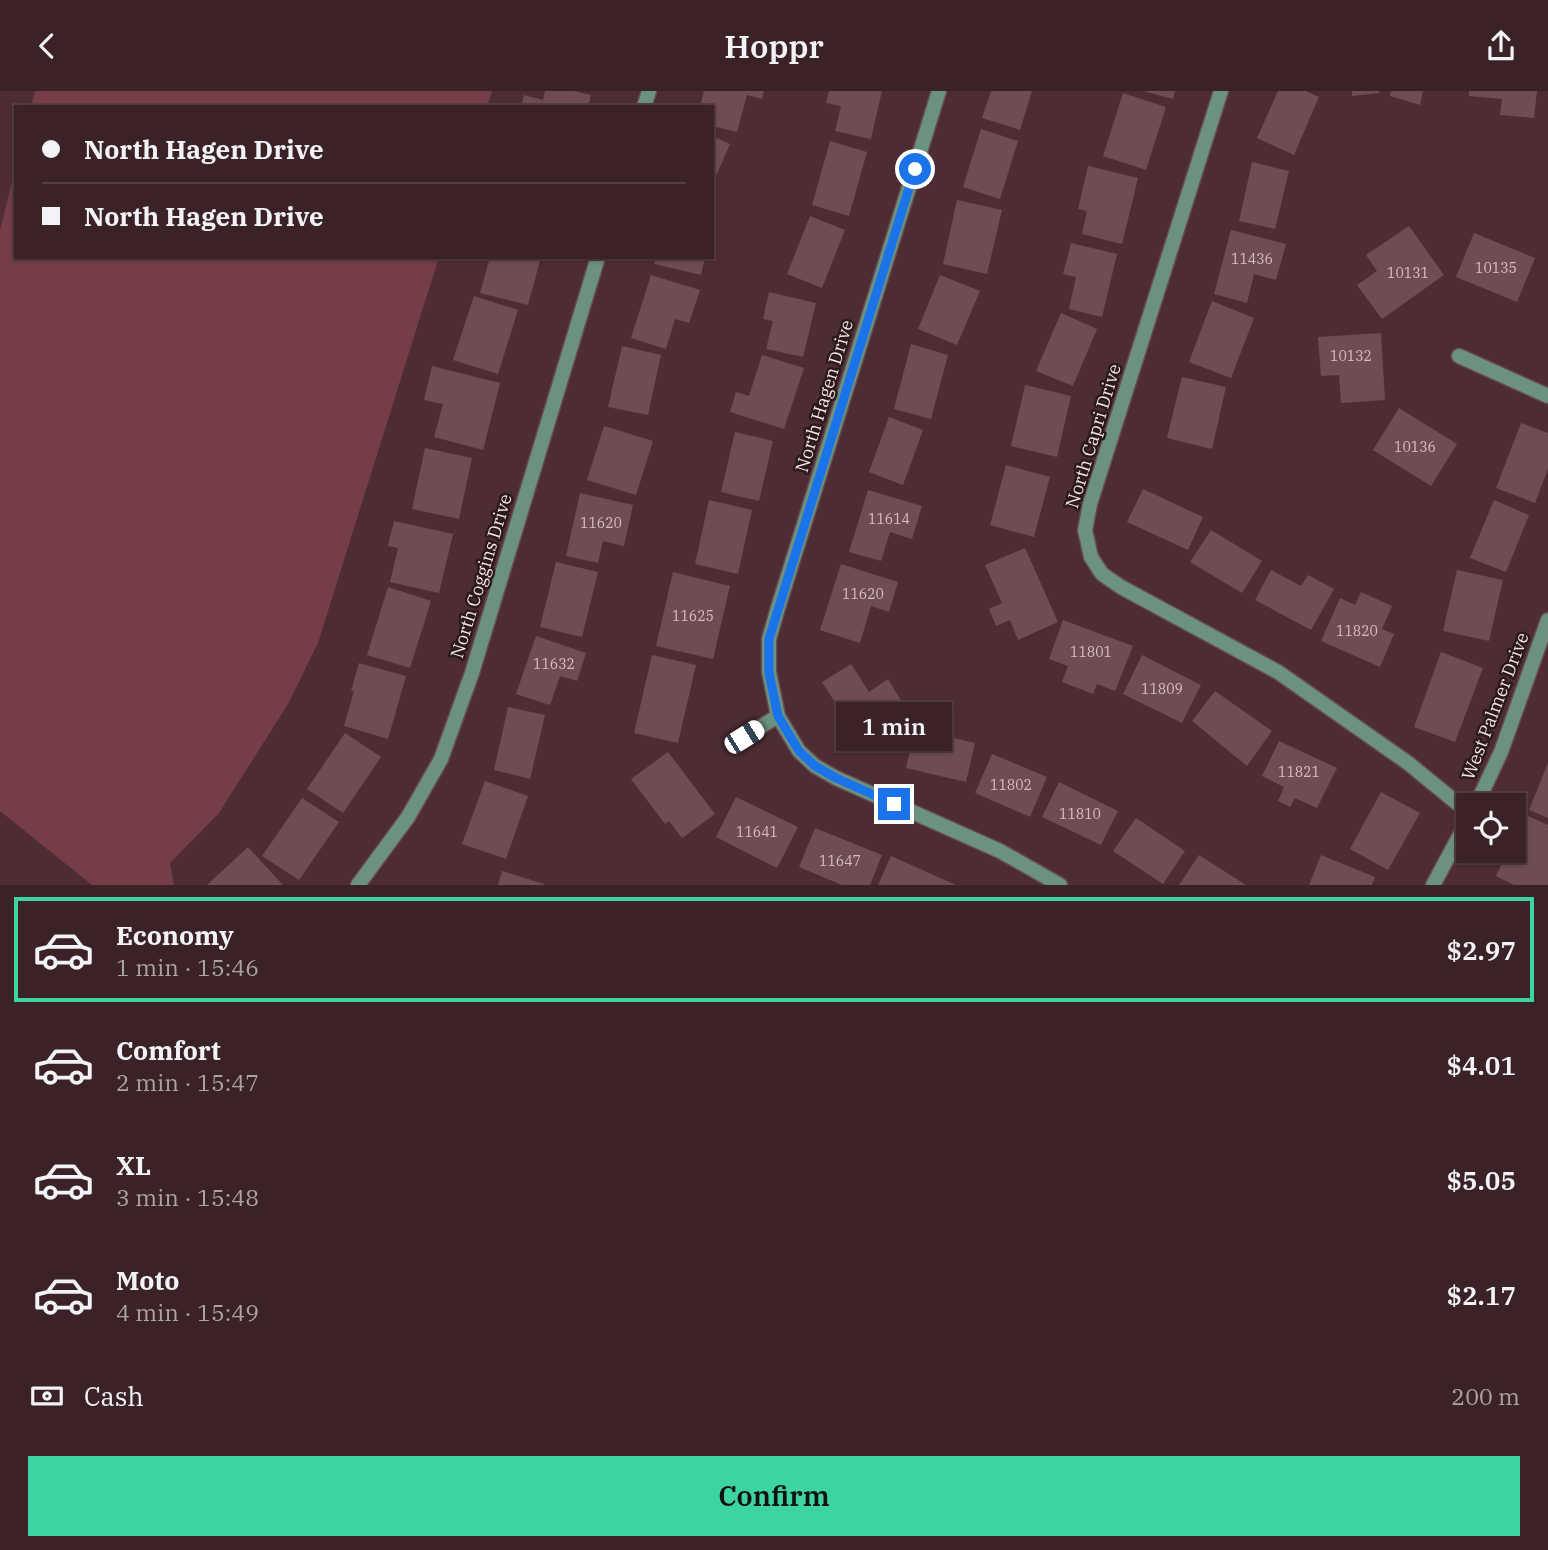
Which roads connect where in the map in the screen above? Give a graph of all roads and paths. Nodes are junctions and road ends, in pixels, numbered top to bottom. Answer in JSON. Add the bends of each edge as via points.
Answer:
{"nodes":[{"id":1,"x":939,"y":91,"type":"edge"},
{"id":2,"x":1221,"y":91,"type":"edge"},
{"id":3,"x":597,"y":259,"type":"edge"},
{"id":4,"x":1459,"y":356,"type":"dead end"},
{"id":5,"x":1548,"y":396,"type":"edge"},
{"id":6,"x":1548,"y":619,"type":"edge"},
{"id":7,"x":778,"y":716,"type":"junction"},
{"id":8,"x":744,"y":737,"type":"dead end"},
{"id":9,"x":1482,"y":793,"type":"edge"},
{"id":10,"x":1456,"y":802,"type":"edge"},
{"id":11,"x":1456,"y":842,"type":"edge"},
{"id":12,"x":364,"y":883,"type":"edge"},
{"id":13,"x":1060,"y":885,"type":"edge"},
{"id":14,"x":1433,"y":885,"type":"edge"}],
"edges":[{"from":1,"to":7,"type":"street","name":"North Hagen Drive","via":[[769,639],[769,673]]},
{"from":2,"to":10,"type":"street","name":"North Capri Drive","via":[[1090,505],[1085,530],[1091,557],[1102,574],[1121,587],[1278,673],[1408,763]]},
{"from":3,"to":12,"type":"street","name":"North Coggins Drive","via":[[472,673],[441,758]]},
{"from":4,"to":5,"type":"street"},
{"from":6,"to":9,"type":"street","name":"West Palmer Drive"},
{"from":7,"to":8,"type":"street"},
{"from":7,"to":13,"type":"street","name":"North Hagen Drive","via":[[799,751],[815,766],[1000,851]]},
{"from":11,"to":14,"type":"street"}]}
